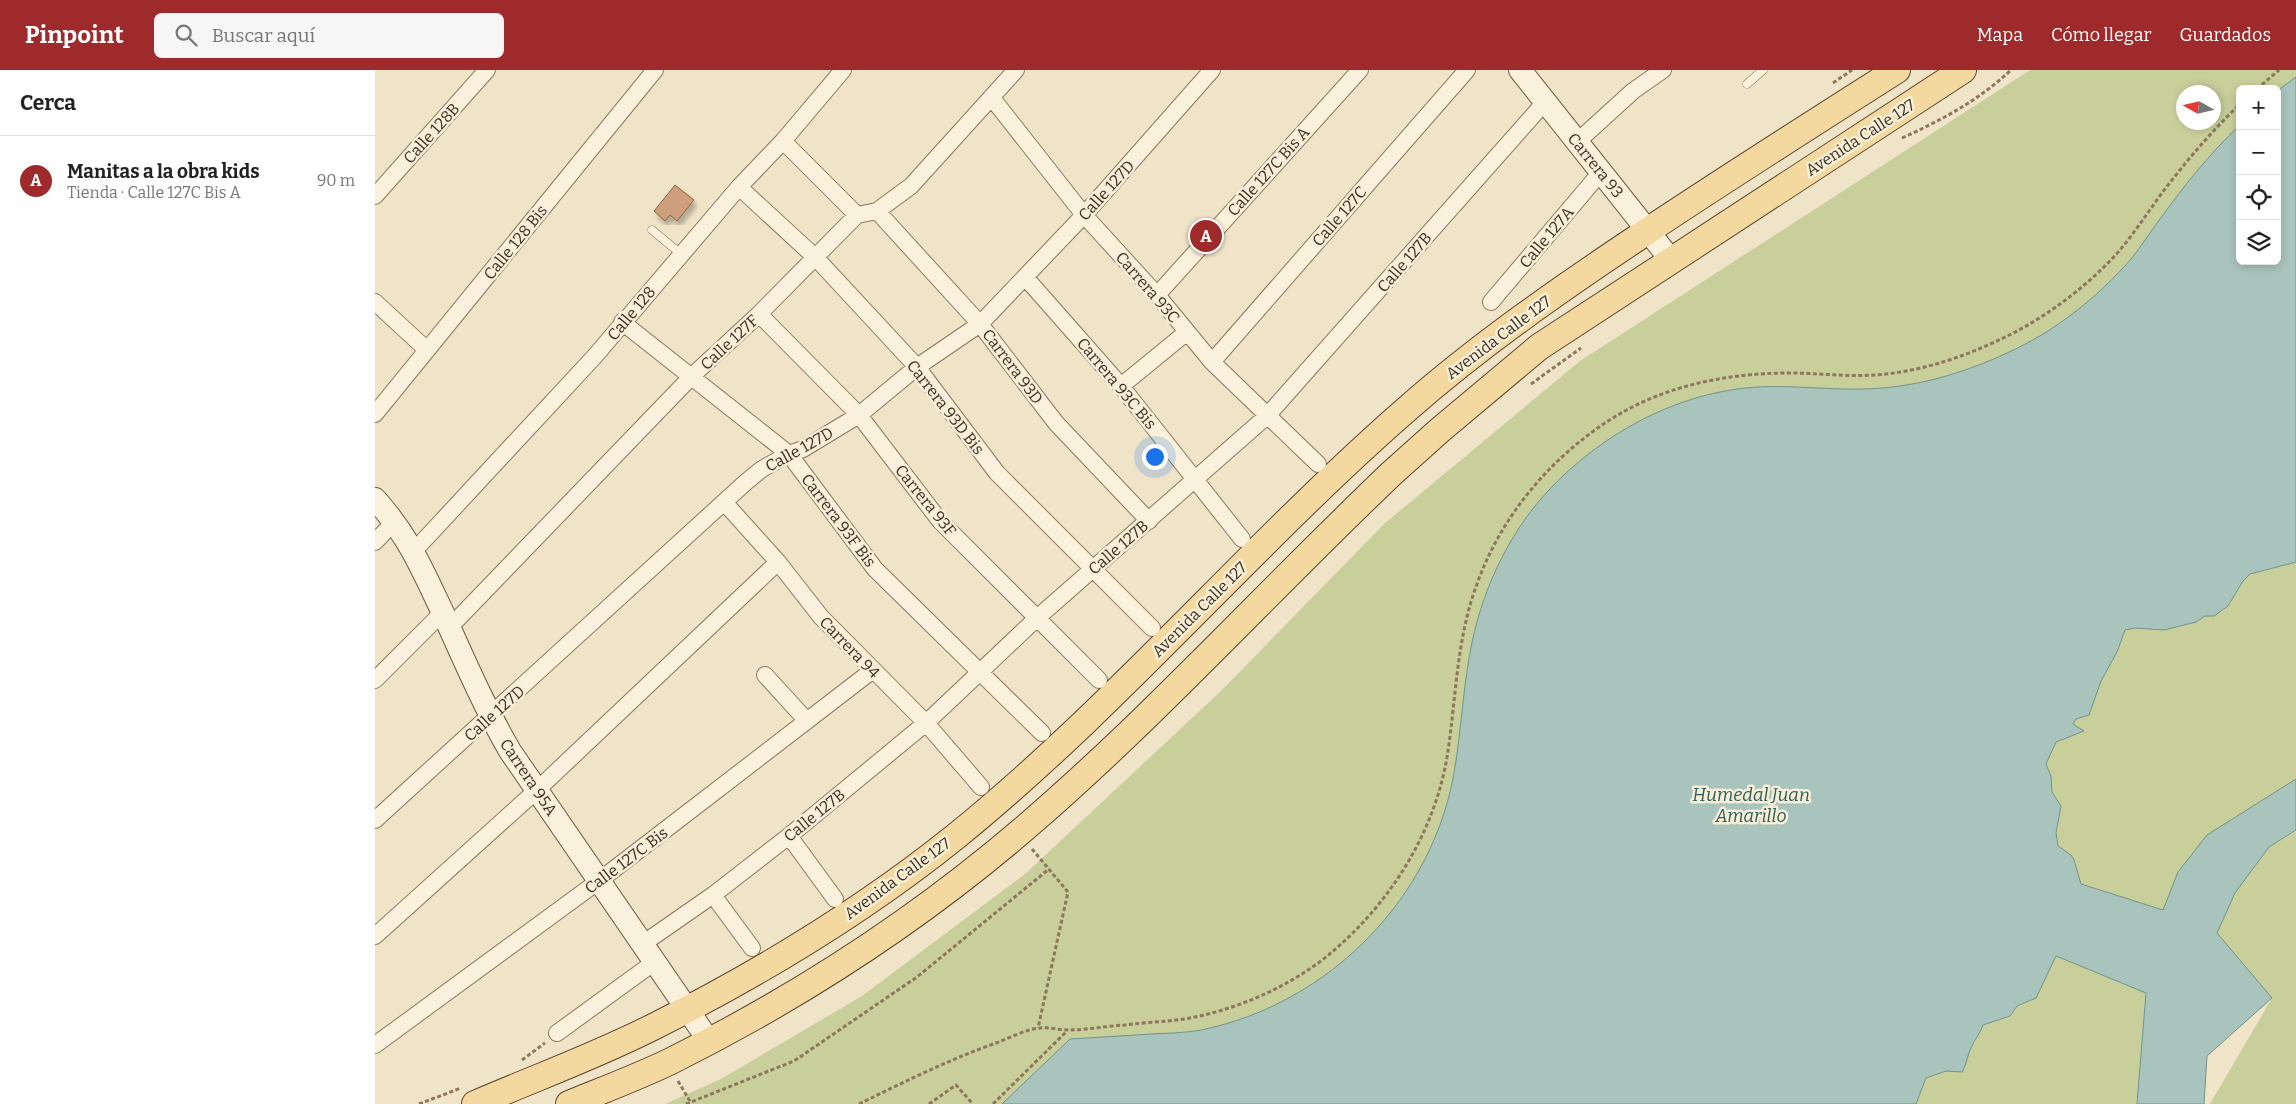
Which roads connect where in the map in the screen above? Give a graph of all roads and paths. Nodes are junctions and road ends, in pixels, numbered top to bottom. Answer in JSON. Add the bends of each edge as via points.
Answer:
{"nodes":[{"id":1,"x":487,"y":70,"type":"edge"},
{"id":2,"x":655,"y":70,"type":"edge"},
{"id":3,"x":843,"y":70,"type":"edge"},
{"id":4,"x":1016,"y":70,"type":"edge"},
{"id":5,"x":1211,"y":70,"type":"edge"},
{"id":6,"x":1360,"y":70,"type":"edge"},
{"id":7,"x":1467,"y":70,"type":"edge"},
{"id":8,"x":1520,"y":70,"type":"edge"},
{"id":9,"x":1663,"y":70,"type":"edge"},
{"id":10,"x":1763,"y":70,"type":"edge"},
{"id":11,"x":1897,"y":70,"type":"edge"},
{"id":12,"x":1963,"y":70,"type":"edge"},
{"id":13,"x":2011,"y":70,"type":"edge"},
{"id":14,"x":2279,"y":70,"type":"edge"},
{"id":15,"x":1747,"y":84,"type":"dead end"},
{"id":16,"x":2262,"y":85,"type":"edge"},
{"id":17,"x":991,"y":98,"type":"junction"},
{"id":18,"x":1545,"y":102,"type":"junction"},
{"id":19,"x":2236,"y":108,"type":"edge"},
{"id":20,"x":1898,"y":140,"type":"dead end"},
{"id":21,"x":783,"y":141,"type":"junction"},
{"id":22,"x":1577,"y":142,"type":"junction"},
{"id":23,"x":1601,"y":172,"type":"junction"},
{"id":24,"x":739,"y":187,"type":"junction"},
{"id":25,"x":375,"y":196,"type":"edge"},
{"id":26,"x":877,"y":211,"type":"junction"},
{"id":27,"x":857,"y":215,"type":"junction"},
{"id":28,"x":1084,"y":215,"type":"junction"},
{"id":29,"x":652,"y":230,"type":"dead end"},
{"id":30,"x":1648,"y":231,"type":"junction"},
{"id":31,"x":681,"y":254,"type":"junction"},
{"id":32,"x":815,"y":257,"type":"junction"},
{"id":33,"x":1671,"y":260,"type":"junction"},
{"id":34,"x":1025,"y":277,"type":"junction"},
{"id":35,"x":1157,"y":295,"type":"junction"},
{"id":36,"x":375,"y":302,"type":"edge"},
{"id":37,"x":1491,"y":302,"type":"dead end"},
{"id":38,"x":759,"y":314,"type":"junction"},
{"id":39,"x":622,"y":322,"type":"junction"},
{"id":40,"x":981,"y":324,"type":"junction"},
{"id":41,"x":1187,"y":332,"type":"junction"},
{"id":42,"x":1584,"y":345,"type":"dead end"},
{"id":43,"x":427,"y":350,"type":"junction"},
{"id":44,"x":1212,"y":362,"type":"junction"},
{"id":45,"x":917,"y":367,"type":"junction"},
{"id":46,"x":693,"y":376,"type":"junction"},
{"id":47,"x":1121,"y":386,"type":"junction"},
{"id":48,"x":1526,"y":388,"type":"dead end"},
{"id":49,"x":375,"y":414,"type":"edge"},
{"id":50,"x":859,"y":415,"type":"junction"},
{"id":51,"x":1267,"y":416,"type":"junction"},
{"id":52,"x":789,"y":454,"type":"junction"},
{"id":53,"x":1318,"y":464,"type":"dead end"},
{"id":54,"x":1195,"y":480,"type":"junction"},
{"id":55,"x":375,"y":498,"type":"edge"},
{"id":56,"x":724,"y":502,"type":"junction"},
{"id":57,"x":395,"y":521,"type":"junction"},
{"id":58,"x":1149,"y":521,"type":"junction"},
{"id":59,"x":1242,"y":539,"type":"dead end"},
{"id":60,"x":375,"y":542,"type":"edge"},
{"id":61,"x":414,"y":551,"type":"junction"},
{"id":62,"x":778,"y":562,"type":"junction"},
{"id":63,"x":1093,"y":568,"type":"junction"},
{"id":64,"x":1037,"y":618,"type":"junction"},
{"id":65,"x":446,"y":620,"type":"junction"},
{"id":66,"x":1152,"y":628,"type":"dead end"},
{"id":67,"x":873,"y":670,"type":"junction"},
{"id":68,"x":979,"y":673,"type":"junction"},
{"id":69,"x":765,"y":675,"type":"dead end"},
{"id":70,"x":375,"y":680,"type":"edge"},
{"id":71,"x":1099,"y":680,"type":"dead end"},
{"id":72,"x":490,"y":717,"type":"junction"},
{"id":73,"x":807,"y":721,"type":"junction"},
{"id":74,"x":926,"y":723,"type":"junction"},
{"id":75,"x":1042,"y":733,"type":"dead end"},
{"id":76,"x":981,"y":787,"type":"dead end"},
{"id":77,"x":537,"y":790,"type":"junction"},
{"id":78,"x":375,"y":820,"type":"edge"},
{"id":79,"x":789,"y":836,"type":"junction"},
{"id":80,"x":1039,"y":844,"type":"dead end"},
{"id":81,"x":1032,"y":850,"type":"junction"},
{"id":82,"x":1025,"y":855,"type":"dead end"},
{"id":83,"x":1049,"y":869,"type":"junction"},
{"id":84,"x":600,"y":880,"type":"junction"},
{"id":85,"x":713,"y":895,"type":"junction"},
{"id":86,"x":835,"y":899,"type":"dead end"},
{"id":87,"x":375,"y":936,"type":"edge"},
{"id":88,"x":752,"y":948,"type":"dead end"},
{"id":89,"x":650,"y":952,"type":"junction"},
{"id":90,"x":689,"y":1008,"type":"junction"},
{"id":91,"x":1038,"y":1028,"type":"junction"},
{"id":92,"x":1068,"y":1030,"type":"junction"},
{"id":93,"x":557,"y":1034,"type":"joint"},
{"id":94,"x":709,"y":1041,"type":"junction"},
{"id":95,"x":375,"y":1045,"type":"edge"},
{"id":96,"x":515,"y":1064,"type":"dead end"},
{"id":97,"x":686,"y":1076,"type":"dead end"},
{"id":98,"x":677,"y":1080,"type":"junction"},
{"id":99,"x":669,"y":1084,"type":"dead end"},
{"id":100,"x":689,"y":1103,"type":"edge"},
{"id":101,"x":475,"y":1104,"type":"edge"},
{"id":102,"x":569,"y":1104,"type":"edge"},
{"id":103,"x":859,"y":1104,"type":"edge"},
{"id":104,"x":929,"y":1104,"type":"edge"},
{"id":105,"x":973,"y":1104,"type":"edge"},
{"id":106,"x":993,"y":1104,"type":"edge"}],
"edges":[{"from":1,"to":25,"type":"street","name":"Calle 128B"},
{"from":2,"to":43,"type":"street","name":"Calle 128 Bis"},
{"from":3,"to":21,"type":"street","name":"Calle 128"},
{"from":4,"to":17,"type":"street"},
{"from":5,"to":28,"type":"street","name":"Calle 127D"},
{"from":6,"to":35,"type":"street","name":"Calle 127C Bis A"},
{"from":7,"to":44,"type":"street","name":"Calle 127C"},
{"from":8,"to":18,"type":"street","name":"Carrera 93"},
{"from":9,"to":22,"type":"street","via":[[1633,91]]},
{"from":10,"to":15,"type":"lane"},
{"from":11,"to":30,"type":"main road","name":"Avenida Calle 127"},
{"from":12,"to":33,"type":"main road","name":"Avenida Calle 127"},
{"from":13,"to":20,"type":"path","via":[[1993,87],[1941,120]]},
{"from":14,"to":16,"type":"path"},
{"from":17,"to":26,"type":"street","via":[[911,186]]},
{"from":17,"to":28,"type":"street","name":"Carrera 93C"},
{"from":18,"to":22,"type":"street","name":"Carrera 93"},
{"from":18,"to":51,"type":"street","name":"Calle 127B"},
{"from":19,"to":92,"type":"path","via":[[2194,152],[2108,263],[2076,293],[2002,339],[1942,362],[1879,375],[1748,374],[1704,381],[1666,392],[1634,407],[1574,446],[1536,482],[1515,511],[1476,586],[1463,638],[1442,780],[1419,841],[1381,903],[1323,959],[1291,980],[1253,998],[1189,1018]]},
{"from":21,"to":24,"type":"street","name":"Calle 128"},
{"from":21,"to":27,"type":"street"},
{"from":22,"to":23,"type":"street","name":"Carrera 93"},
{"from":23,"to":30,"type":"street","name":"Carrera 93"},
{"from":23,"to":37,"type":"street","name":"Calle 127A"},
{"from":24,"to":31,"type":"street","name":"Calle 128"},
{"from":24,"to":32,"type":"street","name":"Carrera 93D Bis"},
{"from":26,"to":27,"type":"street"},
{"from":26,"to":40,"type":"street","name":"Carrera 93D"},
{"from":27,"to":32,"type":"street","name":"Calle 127F"},
{"from":28,"to":34,"type":"street","name":"Calle 127D"},
{"from":28,"to":35,"type":"street","name":"Carrera 93C"},
{"from":29,"to":31,"type":"lane"},
{"from":30,"to":33,"type":"street","name":"Carrera 93"},
{"from":30,"to":90,"type":"main road","name":"Avenida Calle 127","via":[[1525,315],[1410,406],[1039,765],[955,837],[847,916]]},
{"from":31,"to":39,"type":"street","name":"Calle 128"},
{"from":32,"to":38,"type":"street","name":"Calle 127F"},
{"from":32,"to":45,"type":"street","name":"Carrera 93D Bis"},
{"from":33,"to":94,"type":"main road","name":"Avenida Calle 127","via":[[1539,347],[1439,430],[1342,520],[1094,767],[1023,830],[877,940]]},
{"from":34,"to":40,"type":"street","name":"Calle 127D"},
{"from":34,"to":47,"type":"street","name":"Carrera 93C Bis"},
{"from":35,"to":41,"type":"street","name":"Carrera 93C"},
{"from":36,"to":43,"type":"street"},
{"from":38,"to":46,"type":"street","name":"Calle 127F"},
{"from":38,"to":50,"type":"street","name":"Carrera 93F"},
{"from":39,"to":46,"type":"street","name":"Carrera 93F Bis"},
{"from":39,"to":61,"type":"street","name":"Calle 128","via":[[595,356]]},
{"from":40,"to":45,"type":"street","name":"Calle 127D"},
{"from":40,"to":58,"type":"street","name":"Carrera 93D","via":[[1056,423]]},
{"from":41,"to":44,"type":"street","name":"Carrera 93C"},
{"from":41,"to":47,"type":"street"},
{"from":42,"to":48,"type":"path"},
{"from":43,"to":49,"type":"street","name":"Calle 128 Bis"},
{"from":44,"to":51,"type":"street","name":"Carrera 93C"},
{"from":45,"to":50,"type":"street","name":"Calle 127D"},
{"from":45,"to":63,"type":"street","name":"Carrera 93D Bis","via":[[997,473]]},
{"from":46,"to":52,"type":"street","name":"Carrera 93F Bis"},
{"from":46,"to":65,"type":"street","name":"Calle 127F"},
{"from":47,"to":54,"type":"street","name":"Carrera 93C Bis"},
{"from":50,"to":52,"type":"street","name":"Calle 127D"},
{"from":50,"to":64,"type":"street","name":"Carrera 93F","via":[[940,522]]},
{"from":51,"to":53,"type":"street","name":"Carrera 93C"},
{"from":51,"to":54,"type":"street","name":"Calle 127B"},
{"from":52,"to":56,"type":"street","name":"Calle 127D","via":[[762,469]]},
{"from":52,"to":68,"type":"street","name":"Carrera 93F Bis","via":[[875,569]]},
{"from":54,"to":58,"type":"street","name":"Calle 127B"},
{"from":54,"to":59,"type":"street","name":"Carrera 93C Bis"},
{"from":55,"to":57,"type":"street","name":"Carrera 95A"},
{"from":56,"to":62,"type":"street","name":"Carrera 94"},
{"from":56,"to":72,"type":"street","name":"Calle 127D"},
{"from":57,"to":60,"type":"street"},
{"from":57,"to":61,"type":"street","name":"Carrera 95A"},
{"from":58,"to":63,"type":"street","name":"Calle 127B"},
{"from":61,"to":65,"type":"street","name":"Carrera 95A"},
{"from":62,"to":67,"type":"street","name":"Carrera 94","via":[[821,617]]},
{"from":62,"to":77,"type":"street"},
{"from":63,"to":64,"type":"street","name":"Calle 127B"},
{"from":63,"to":66,"type":"street","name":"Carrera 93D Bis"},
{"from":64,"to":68,"type":"street","name":"Calle 127B"},
{"from":64,"to":71,"type":"street","name":"Carrera 93F"},
{"from":65,"to":70,"type":"street","name":"Calle 127F"},
{"from":65,"to":72,"type":"street","name":"Carrera 95A"},
{"from":67,"to":73,"type":"street","name":"Calle 127C Bis"},
{"from":67,"to":74,"type":"street","name":"Carrera 94"},
{"from":68,"to":74,"type":"street","name":"Calle 127B"},
{"from":68,"to":75,"type":"street","name":"Carrera 93F Bis"},
{"from":69,"to":73,"type":"street"},
{"from":72,"to":77,"type":"street","name":"Carrera 95A"},
{"from":72,"to":78,"type":"street","name":"Calle 127D"},
{"from":73,"to":84,"type":"street","name":"Calle 127C Bis"},
{"from":74,"to":76,"type":"street","name":"Carrera 94"},
{"from":74,"to":79,"type":"street","name":"Calle 127B"},
{"from":77,"to":84,"type":"street","name":"Carrera 95A"},
{"from":77,"to":87,"type":"street"},
{"from":79,"to":85,"type":"street","name":"Calle 127B"},
{"from":79,"to":86,"type":"street"},
{"from":80,"to":81,"type":"path"},
{"from":81,"to":82,"type":"path"},
{"from":81,"to":83,"type":"path"},
{"from":83,"to":91,"type":"path","via":[[1068,892]]},
{"from":83,"to":100,"type":"path","via":[[917,977],[793,1061]]},
{"from":84,"to":89,"type":"street","name":"Carrera 95A"},
{"from":84,"to":95,"type":"street","name":"Calle 127C Bis"},
{"from":85,"to":88,"type":"street"},
{"from":85,"to":89,"type":"street","name":"Calle 127B"},
{"from":89,"to":90,"type":"street","name":"Carrera 95A"},
{"from":89,"to":93,"type":"street","name":"Calle 127B"},
{"from":90,"to":94,"type":"street","name":"Carrera 95A"},
{"from":90,"to":101,"type":"main road","name":"Avenida Calle 127","via":[[652,1028]]},
{"from":91,"to":92,"type":"path"},
{"from":91,"to":103,"type":"path","via":[[947,1061]]},
{"from":92,"to":106,"type":"path"},
{"from":93,"to":96,"type":"path"},
{"from":94,"to":102,"type":"main road","name":"Avenida Calle 127","via":[[669,1062]]},
{"from":97,"to":98,"type":"path"},
{"from":98,"to":99,"type":"path"},
{"from":98,"to":100,"type":"path"},
{"from":104,"to":105,"type":"path","via":[[957,1085]]}]}
